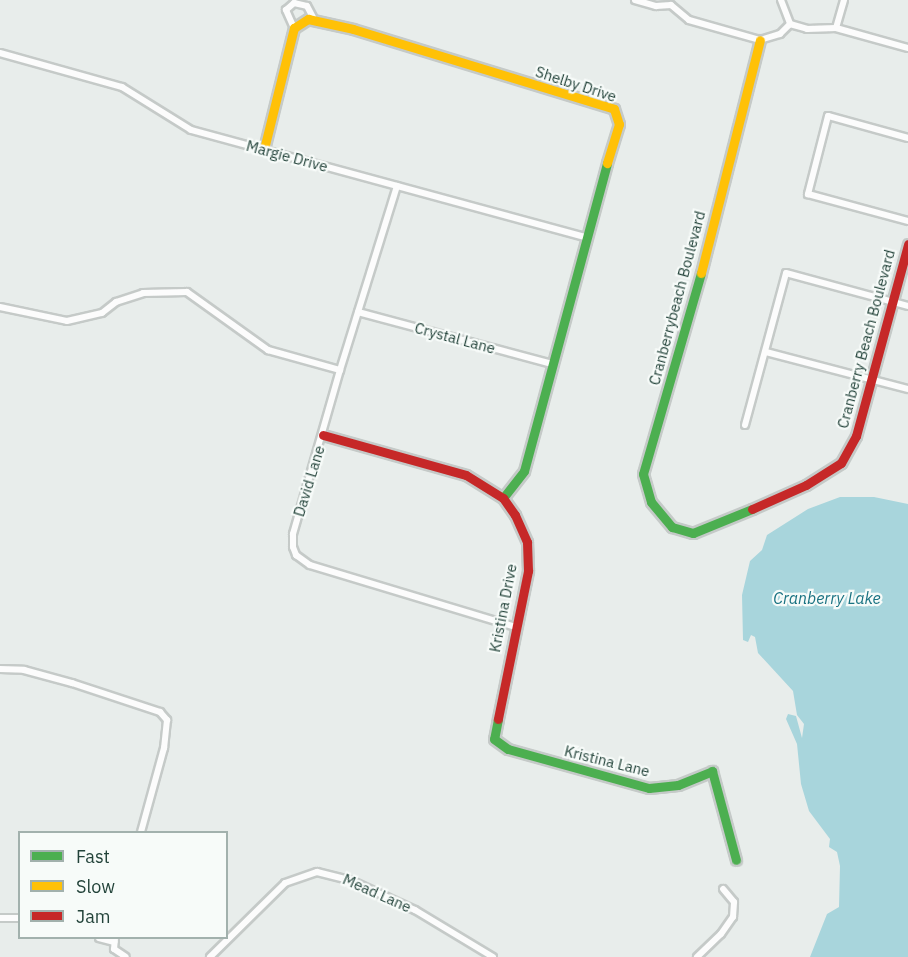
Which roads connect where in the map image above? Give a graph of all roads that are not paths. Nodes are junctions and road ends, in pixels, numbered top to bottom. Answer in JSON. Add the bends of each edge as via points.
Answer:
{"nodes":[{"id":1,"x":635,"y":0,"type":"edge"},
{"id":2,"x":781,"y":0,"type":"edge"},
{"id":3,"x":844,"y":0,"type":"edge"},
{"id":4,"x":672,"y":3,"type":"edge"},
{"id":5,"x":314,"y":19,"type":"junction"},
{"id":6,"x":790,"y":24,"type":"junction"},
{"id":7,"x":294,"y":28,"type":"junction"},
{"id":8,"x":836,"y":28,"type":"junction"},
{"id":9,"x":760,"y":40,"type":"junction"},
{"id":10,"x":908,"y":48,"type":"edge"},
{"id":11,"x":0,"y":53,"type":"edge"},
{"id":12,"x":908,"y":138,"type":"edge"},
{"id":13,"x":264,"y":149,"type":"junction"},
{"id":14,"x":397,"y":186,"type":"junction"},
{"id":15,"x":908,"y":221,"type":"edge"},
{"id":16,"x":584,"y":237,"type":"junction"},
{"id":17,"x":908,"y":244,"type":"edge"},
{"id":18,"x":892,"y":302,"type":"junction"},
{"id":19,"x":908,"y":306,"type":"edge"},
{"id":20,"x":0,"y":307,"type":"edge"},
{"id":21,"x":358,"y":312,"type":"junction"},
{"id":22,"x":765,"y":352,"type":"junction"},
{"id":23,"x":552,"y":364,"type":"junction"},
{"id":24,"x":340,"y":370,"type":"junction"},
{"id":25,"x":872,"y":380,"type":"junction"},
{"id":26,"x":908,"y":389,"type":"edge"},
{"id":27,"x":745,"y":424,"type":"dead end"},
{"id":28,"x":323,"y":435,"type":"junction"},
{"id":29,"x":503,"y":498,"type":"junction"},
{"id":30,"x":701,"y":531,"type":"joint"},
{"id":31,"x":515,"y":627,"type":"junction"},
{"id":32,"x":0,"y":669,"type":"edge"},
{"id":33,"x":496,"y":741,"type":"joint"},
{"id":34,"x":141,"y":831,"type":"edge"},
{"id":35,"x":736,"y":860,"type":"dead end"},
{"id":36,"x":723,"y":889,"type":"dead end"},
{"id":37,"x":0,"y":918,"type":"edge"},
{"id":38,"x":18,"y":918,"type":"edge"},
{"id":39,"x":115,"y":940,"type":"edge"},
{"id":40,"x":117,"y":956,"type":"edge"},
{"id":41,"x":126,"y":957,"type":"edge"},
{"id":42,"x":210,"y":957,"type":"edge"},
{"id":43,"x":493,"y":957,"type":"edge"},
{"id":44,"x":697,"y":957,"type":"edge"}],
"edges":[{"from":1,"to":4,"type":"street","via":[[656,6]]},
{"from":2,"to":6,"type":"street"},
{"from":3,"to":8,"type":"street"},
{"from":4,"to":9,"type":"street","via":[[689,20]]},
{"from":5,"to":7,"type":"street"},
{"from":5,"to":7,"type":"street","via":[[307,6],[294,3],[286,10]]},
{"from":5,"to":16,"type":"street","name":"Shelby Drive","via":[[614,109],[619,124]]},
{"from":6,"to":8,"type":"street","via":[[807,29]]},
{"from":6,"to":9,"type":"street","via":[[780,34]]},
{"from":7,"to":13,"type":"street"},
{"from":8,"to":10,"type":"street"},
{"from":9,"to":30,"type":"street","name":"Cranberrybeach Boulevard","via":[[698,283],[643,474],[651,502],[672,527],[693,533]]},
{"from":11,"to":13,"type":"street","name":"Margie Drive","via":[[122,87],[184,126]]},
{"from":12,"to":15,"type":"street","via":[[828,116],[808,194]]},
{"from":13,"to":14,"type":"street","name":"Margie Drive"},
{"from":14,"to":16,"type":"street","name":"Margie Drive"},
{"from":14,"to":21,"type":"street","name":"David Lane"},
{"from":16,"to":23,"type":"street","name":"Shelby Drive"},
{"from":17,"to":18,"type":"street","name":"Cranberry Beach Boulevard"},
{"from":18,"to":19,"type":"street"},
{"from":18,"to":22,"type":"street","via":[[786,273]]},
{"from":18,"to":25,"type":"street","name":"Cranberry Beach Boulevard"},
{"from":20,"to":24,"type":"street","via":[[67,321],[102,313],[116,302],[143,293],[187,292],[268,350]]},
{"from":21,"to":23,"type":"street","name":"Crystal Lane"},
{"from":21,"to":24,"type":"street","name":"David Lane"},
{"from":22,"to":25,"type":"street"},
{"from":22,"to":27,"type":"street"},
{"from":23,"to":29,"type":"street","name":"Shelby Drive","via":[[524,471]]},
{"from":24,"to":28,"type":"street","name":"David Lane"},
{"from":25,"to":26,"type":"street"},
{"from":25,"to":30,"type":"street","name":"Cranberry Beach Boulevard","via":[[856,436],[834,470]]},
{"from":28,"to":29,"type":"street","name":"Kristina Drive","via":[[466,475]]},
{"from":28,"to":31,"type":"street","name":"David Lane","via":[[293,534],[296,555],[310,565],[336,574]]},
{"from":29,"to":31,"type":"street","name":"Kristina Drive","via":[[527,542],[528,571]]},
{"from":31,"to":33,"type":"street","name":"Kristina Drive","via":[[494,733]]},
{"from":32,"to":34,"type":"street","via":[[24,670],[72,682],[159,712],[167,720],[164,748]]},
{"from":33,"to":35,"type":"street","name":"Kristina Lane","via":[[536,758],[649,788],[678,785],[712,771]]},
{"from":36,"to":44,"type":"street","via":[[734,902],[733,917]]},
{"from":37,"to":38,"type":"street"},
{"from":39,"to":40,"type":"street"},
{"from":40,"to":41,"type":"street"},
{"from":42,"to":43,"type":"street","name":"Mead Lane","via":[[285,882],[317,872],[375,890]]}]}
